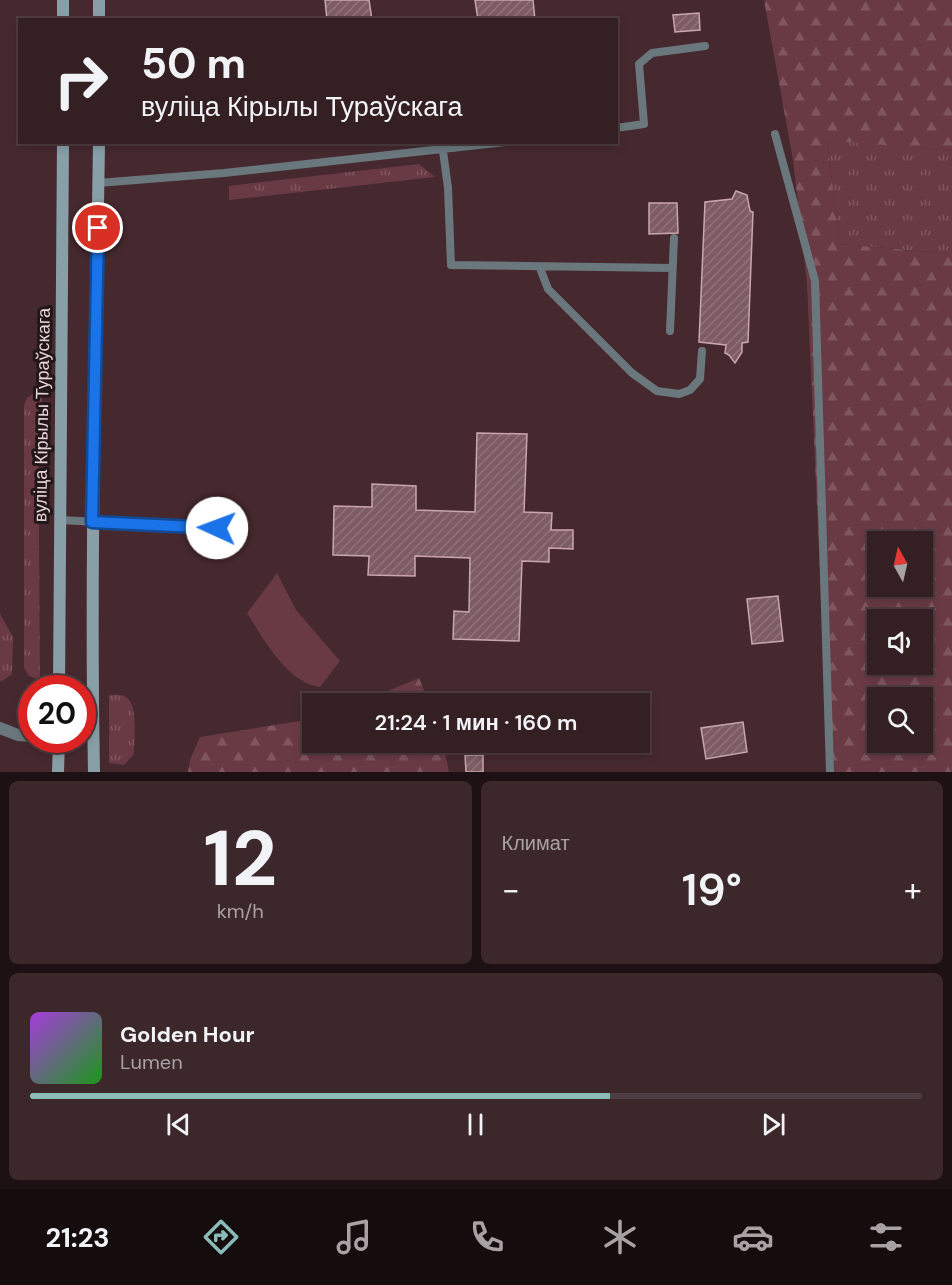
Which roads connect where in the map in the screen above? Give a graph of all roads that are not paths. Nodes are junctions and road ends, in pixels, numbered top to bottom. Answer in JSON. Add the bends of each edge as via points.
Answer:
{"nodes":[{"id":1,"x":63,"y":0,"type":"edge"},
{"id":2,"x":99,"y":0,"type":"edge"},
{"id":3,"x":63,"y":18,"type":"edge"},
{"id":4,"x":99,"y":18,"type":"edge"},
{"id":5,"x":705,"y":46,"type":"dead end"},
{"id":6,"x":618,"y":128,"type":"edge"},
{"id":7,"x":774,"y":134,"type":"dead end"},
{"id":8,"x":63,"y":144,"type":"edge"},
{"id":9,"x":99,"y":144,"type":"edge"},
{"id":10,"x":492,"y":144,"type":"edge"},
{"id":11,"x":443,"y":151,"type":"junction"},
{"id":12,"x":98,"y":183,"type":"junction"},
{"id":13,"x":674,"y":238,"type":"dead end"},
{"id":14,"x":540,"y":268,"type":"junction"},
{"id":15,"x":672,"y":268,"type":"junction"},
{"id":16,"x":670,"y":331,"type":"dead end"},
{"id":17,"x":702,"y":351,"type":"dead end"},
{"id":18,"x":59,"y":520,"type":"junction"},
{"id":19,"x":92,"y":522,"type":"junction"},
{"id":20,"x":217,"y":528,"type":"dead end"},
{"id":21,"x":59,"y":675,"type":"edge"},
{"id":22,"x":89,"y":675,"type":"edge"},
{"id":23,"x":0,"y":728,"type":"edge"},
{"id":24,"x":18,"y":735,"type":"edge"},
{"id":25,"x":59,"y":753,"type":"edge"},
{"id":26,"x":91,"y":753,"type":"edge"},
{"id":27,"x":58,"y":772,"type":"edge"},
{"id":28,"x":94,"y":772,"type":"edge"},
{"id":29,"x":830,"y":772,"type":"edge"}],
"edges":[{"from":1,"to":3,"type":"main road"},
{"from":2,"to":4,"type":"main road"},
{"from":5,"to":6,"type":"lane","via":[[652,53],[639,64],[644,124]]},
{"from":7,"to":29,"type":"lane","via":[[815,281]]},
{"from":8,"to":18,"type":"main road","name":"вуліца Кірылы Тураўскага"},
{"from":9,"to":12,"type":"main road"},
{"from":10,"to":11,"type":"lane"},
{"from":11,"to":12,"type":"lane"},
{"from":11,"to":14,"type":"lane","via":[[451,265]]},
{"from":12,"to":19,"type":"main road"},
{"from":13,"to":15,"type":"lane"},
{"from":14,"to":15,"type":"lane"},
{"from":14,"to":17,"type":"lane","via":[[548,289],[632,373],[657,391],[679,394],[690,390],[700,379]]},
{"from":15,"to":16,"type":"lane"},
{"from":18,"to":19,"type":"lane"},
{"from":18,"to":21,"type":"main road","name":"вуліца Кірылы Тураўскага"},
{"from":19,"to":20,"type":"lane"},
{"from":19,"to":22,"type":"main road"},
{"from":23,"to":24,"type":"street"},
{"from":25,"to":27,"type":"main road"},
{"from":26,"to":28,"type":"main road"}]}
